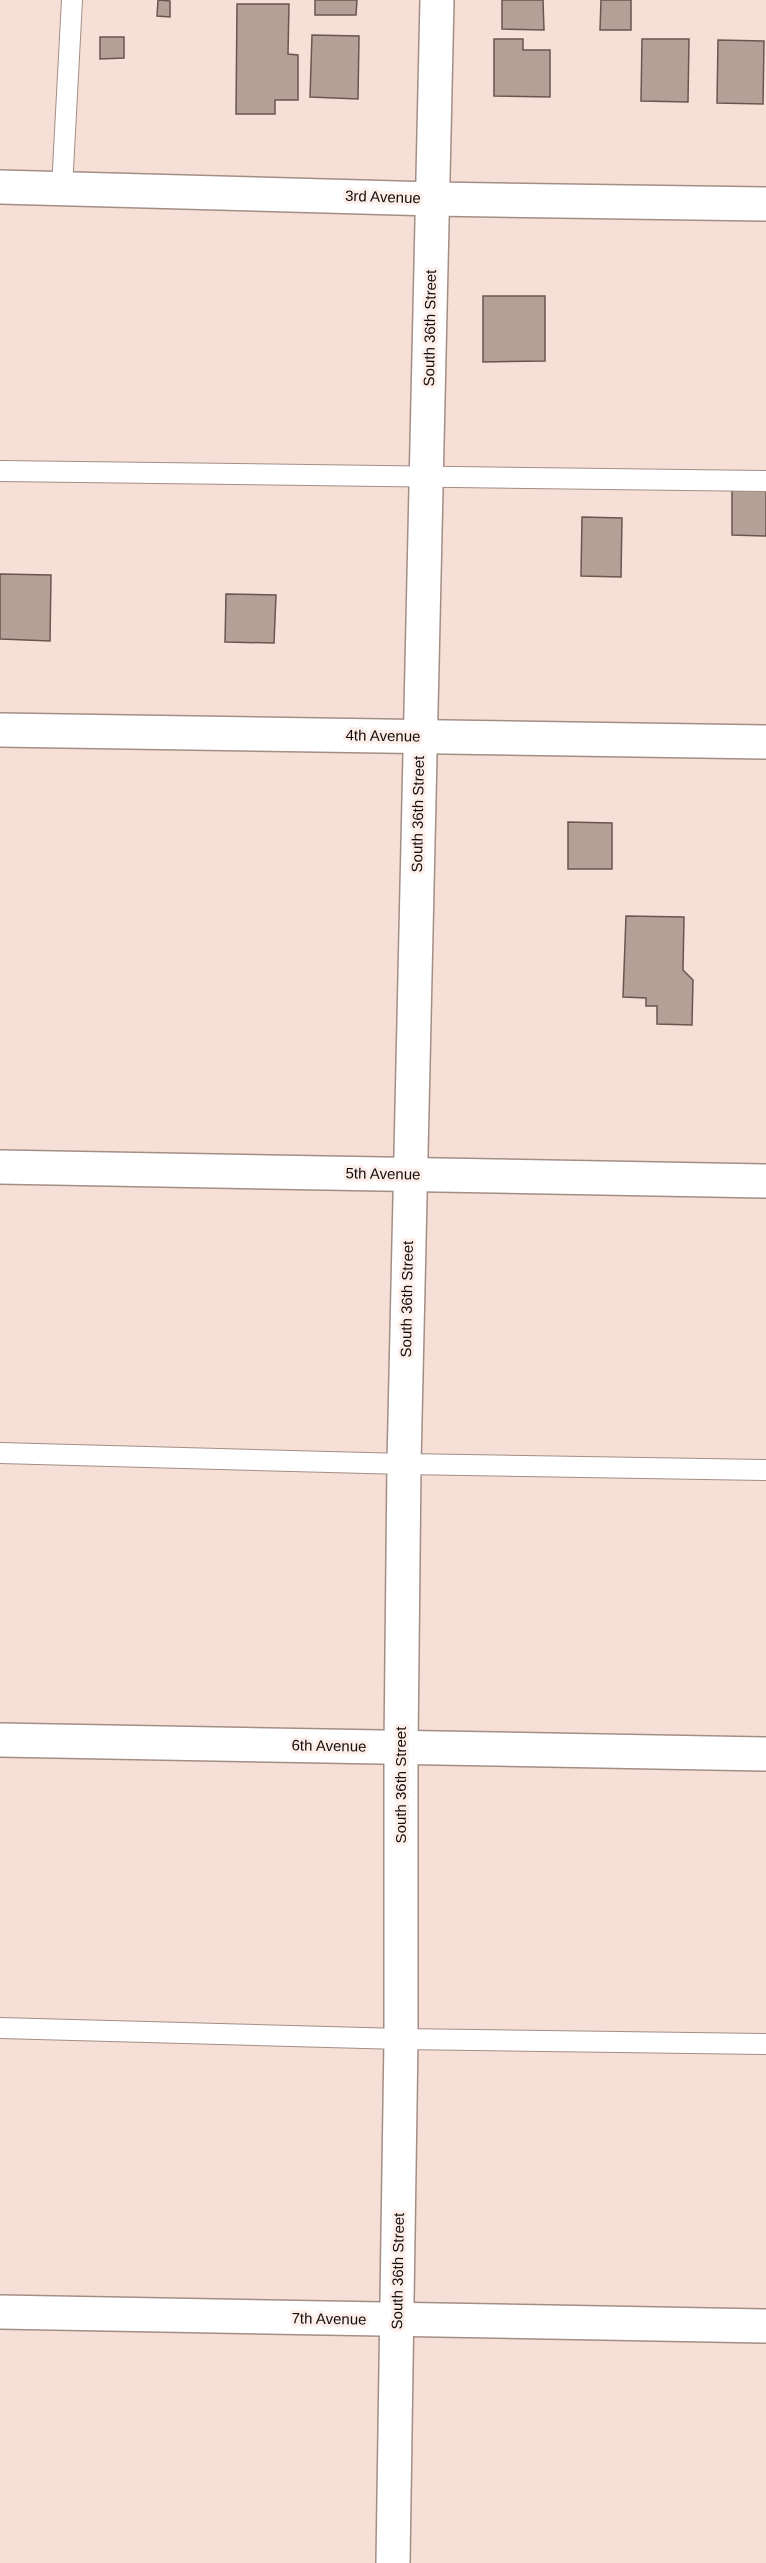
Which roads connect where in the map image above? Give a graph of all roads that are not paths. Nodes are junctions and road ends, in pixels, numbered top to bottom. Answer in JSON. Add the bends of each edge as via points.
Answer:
{"nodes":[{"id":1,"x":72,"y":0,"type":"edge"},
{"id":2,"x":436,"y":0,"type":"edge"},
{"id":3,"x":0,"y":187,"type":"edge"},
{"id":4,"x":62,"y":188,"type":"junction"},
{"id":5,"x":433,"y":199,"type":"junction"},
{"id":6,"x":766,"y":204,"type":"edge"},
{"id":7,"x":0,"y":471,"type":"edge"},
{"id":8,"x":428,"y":476,"type":"junction"},
{"id":9,"x":766,"y":481,"type":"edge"},
{"id":10,"x":0,"y":730,"type":"edge"},
{"id":11,"x":420,"y":737,"type":"junction"},
{"id":12,"x":766,"y":742,"type":"edge"},
{"id":13,"x":0,"y":1167,"type":"edge"},
{"id":14,"x":409,"y":1175,"type":"junction"},
{"id":15,"x":766,"y":1181,"type":"edge"},
{"id":16,"x":0,"y":1453,"type":"edge"},
{"id":17,"x":404,"y":1464,"type":"junction"},
{"id":18,"x":766,"y":1470,"type":"edge"},
{"id":19,"x":0,"y":1740,"type":"edge"},
{"id":20,"x":400,"y":1747,"type":"junction"},
{"id":21,"x":766,"y":1754,"type":"edge"},
{"id":22,"x":0,"y":2028,"type":"edge"},
{"id":23,"x":401,"y":2040,"type":"junction"},
{"id":24,"x":766,"y":2044,"type":"edge"},
{"id":25,"x":0,"y":2312,"type":"edge"},
{"id":26,"x":398,"y":2320,"type":"junction"},
{"id":27,"x":766,"y":2326,"type":"edge"},
{"id":28,"x":393,"y":2563,"type":"edge"}],
"edges":[{"from":1,"to":4,"type":"lane"},
{"from":2,"to":5,"type":"street","name":"South 36th Street"},
{"from":3,"to":4,"type":"street","name":"3rd Avenue"},
{"from":4,"to":5,"type":"street","name":"3rd Avenue"},
{"from":5,"to":6,"type":"street","name":"3rd Avenue"},
{"from":5,"to":8,"type":"street","name":"South 36th Street"},
{"from":7,"to":8,"type":"lane"},
{"from":8,"to":9,"type":"lane"},
{"from":8,"to":11,"type":"street","name":"South 36th Street"},
{"from":10,"to":11,"type":"street","name":"4th Avenue"},
{"from":11,"to":12,"type":"street","name":"4th Avenue"},
{"from":11,"to":14,"type":"street","name":"South 36th Street"},
{"from":13,"to":14,"type":"street","name":"5th Avenue"},
{"from":14,"to":15,"type":"street","name":"5th Avenue"},
{"from":14,"to":17,"type":"street","name":"South 36th Street"},
{"from":16,"to":17,"type":"lane"},
{"from":17,"to":18,"type":"lane"},
{"from":17,"to":20,"type":"street","name":"South 36th Street"},
{"from":19,"to":20,"type":"street","name":"6th Avenue"},
{"from":20,"to":21,"type":"street","name":"6th Avenue"},
{"from":20,"to":23,"type":"street","name":"South 36th Street"},
{"from":22,"to":23,"type":"lane"},
{"from":23,"to":24,"type":"lane"},
{"from":23,"to":26,"type":"street","name":"South 36th Street"},
{"from":25,"to":26,"type":"street","name":"7th Avenue"},
{"from":26,"to":27,"type":"street","name":"7th Avenue"},
{"from":26,"to":28,"type":"street","name":"South 36th Street"}]}
